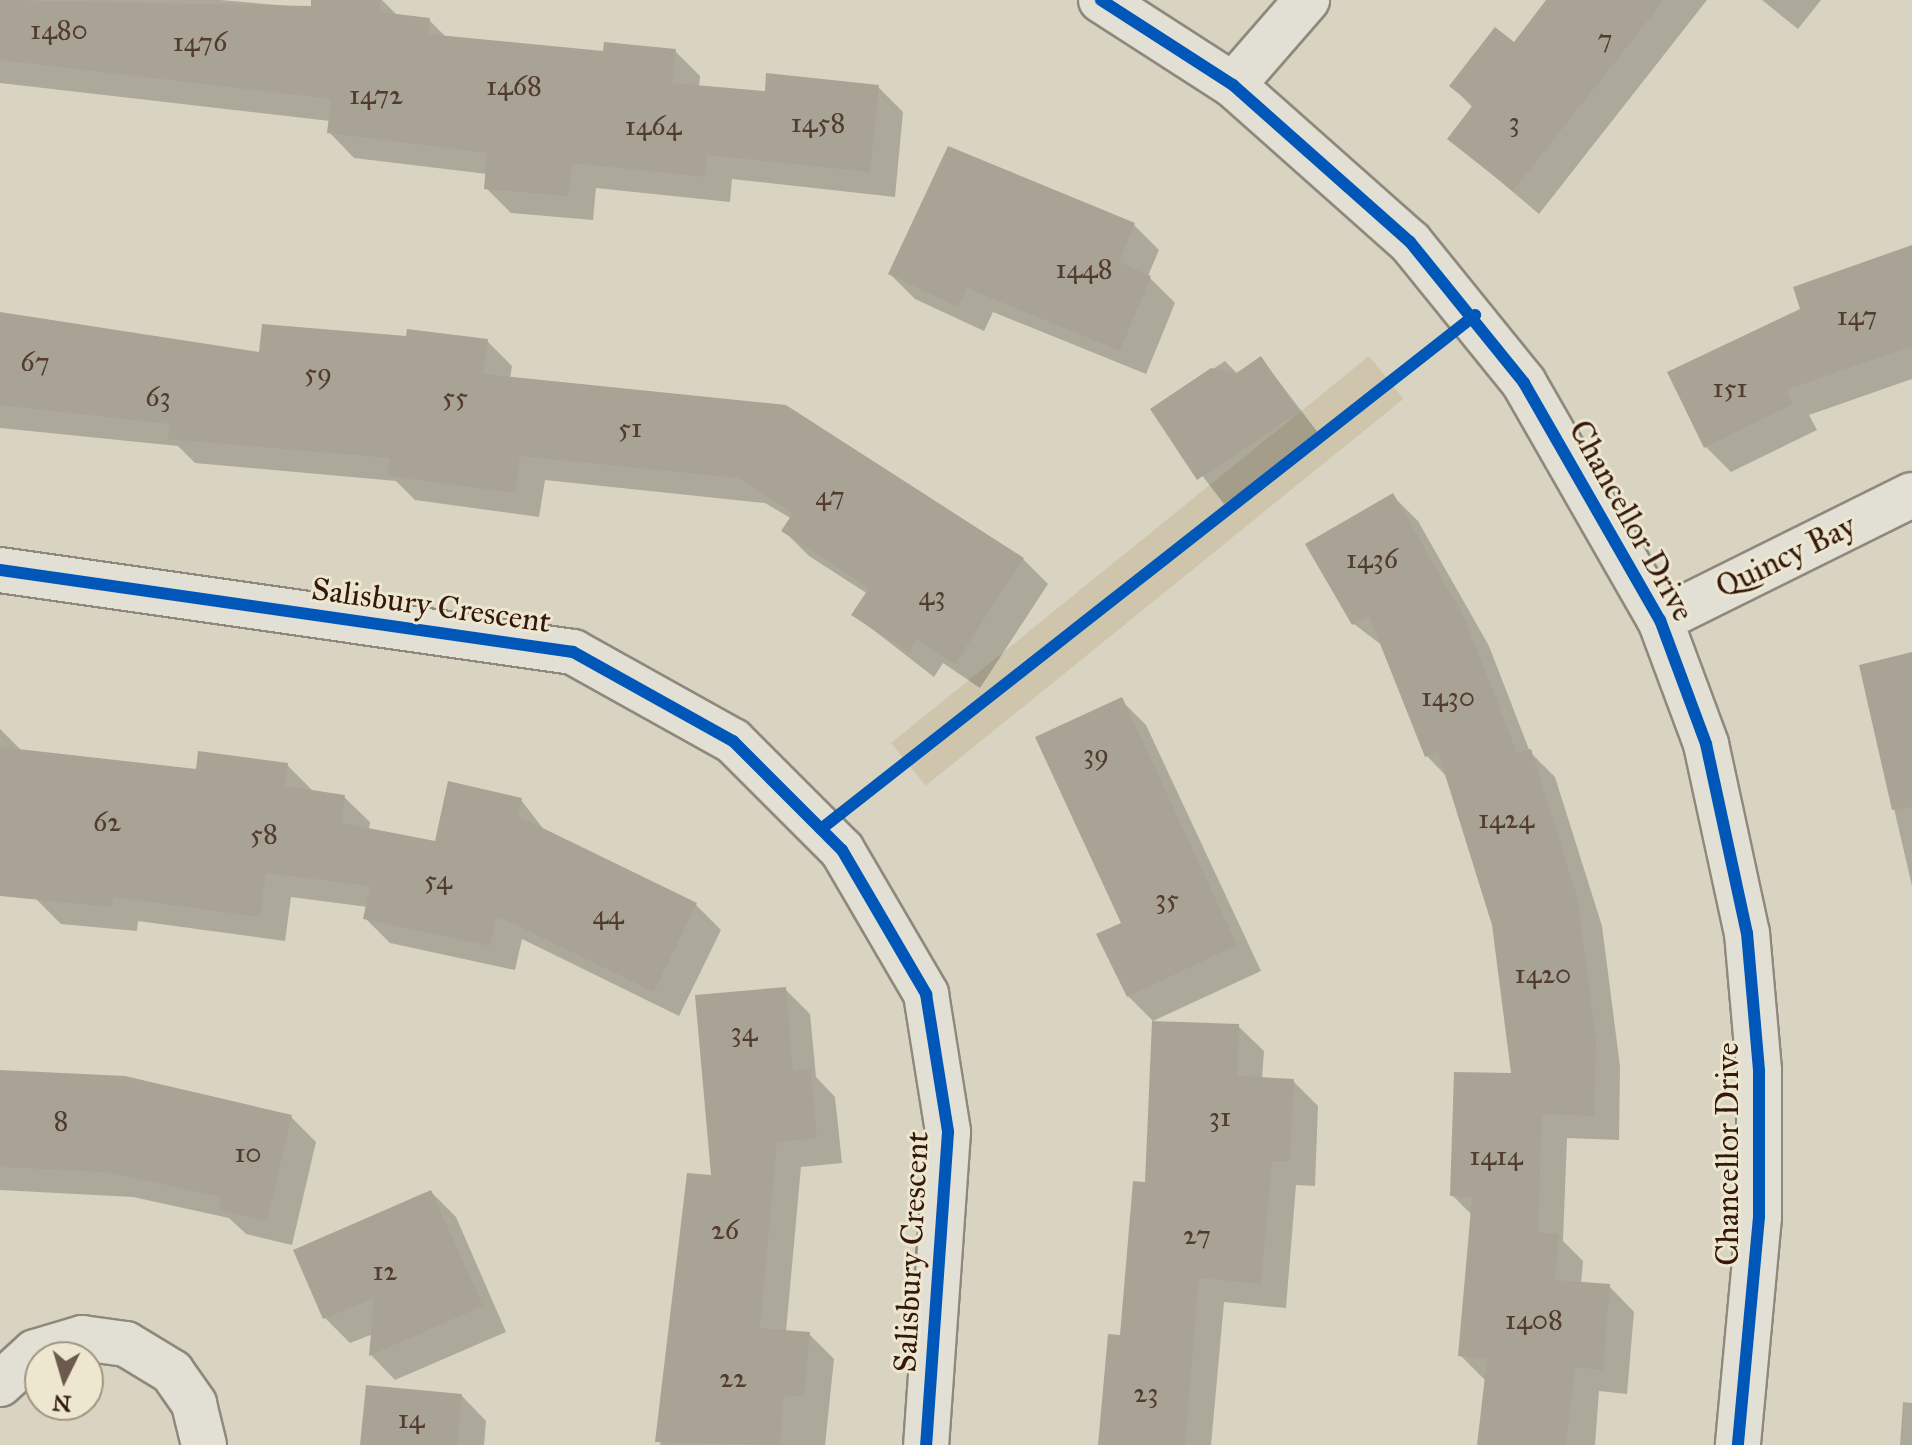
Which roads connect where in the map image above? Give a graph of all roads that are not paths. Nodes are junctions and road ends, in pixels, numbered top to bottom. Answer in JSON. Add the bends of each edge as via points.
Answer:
{"nodes":[{"id":1,"x":1101,"y":0,"type":"edge"},
{"id":2,"x":1307,"y":0,"type":"edge"},
{"id":3,"x":1233,"y":85,"type":"junction"},
{"id":4,"x":1912,"y":495,"type":"edge"},
{"id":5,"x":0,"y":570,"type":"edge"},
{"id":6,"x":1660,"y":620,"type":"junction"},
{"id":7,"x":0,"y":1384,"type":"edge"},
{"id":8,"x":204,"y":1445,"type":"edge"},
{"id":9,"x":926,"y":1445,"type":"edge"},
{"id":10,"x":1738,"y":1445,"type":"edge"}],
"edges":[{"from":1,"to":3,"type":"street","name":"Chancellor Drive"},
{"from":2,"to":3,"type":"street"},
{"from":3,"to":6,"type":"street","name":"Chancellor Drive","via":[[1410,242],[1475,315],[1540,409]]},
{"from":4,"to":6,"type":"street","name":"Quincy Bay"},
{"from":5,"to":9,"type":"street","name":"Salisbury Crescent","via":[[573,652],[733,741],[842,850],[926,994],[948,1132]]},
{"from":6,"to":10,"type":"street","name":"Chancellor Drive","via":[[1706,744],[1747,933],[1759,1071],[1759,1217]]},
{"from":7,"to":8,"type":"street","via":[[35,1352],[82,1338],[126,1344],[172,1372],[194,1404]]}]}
